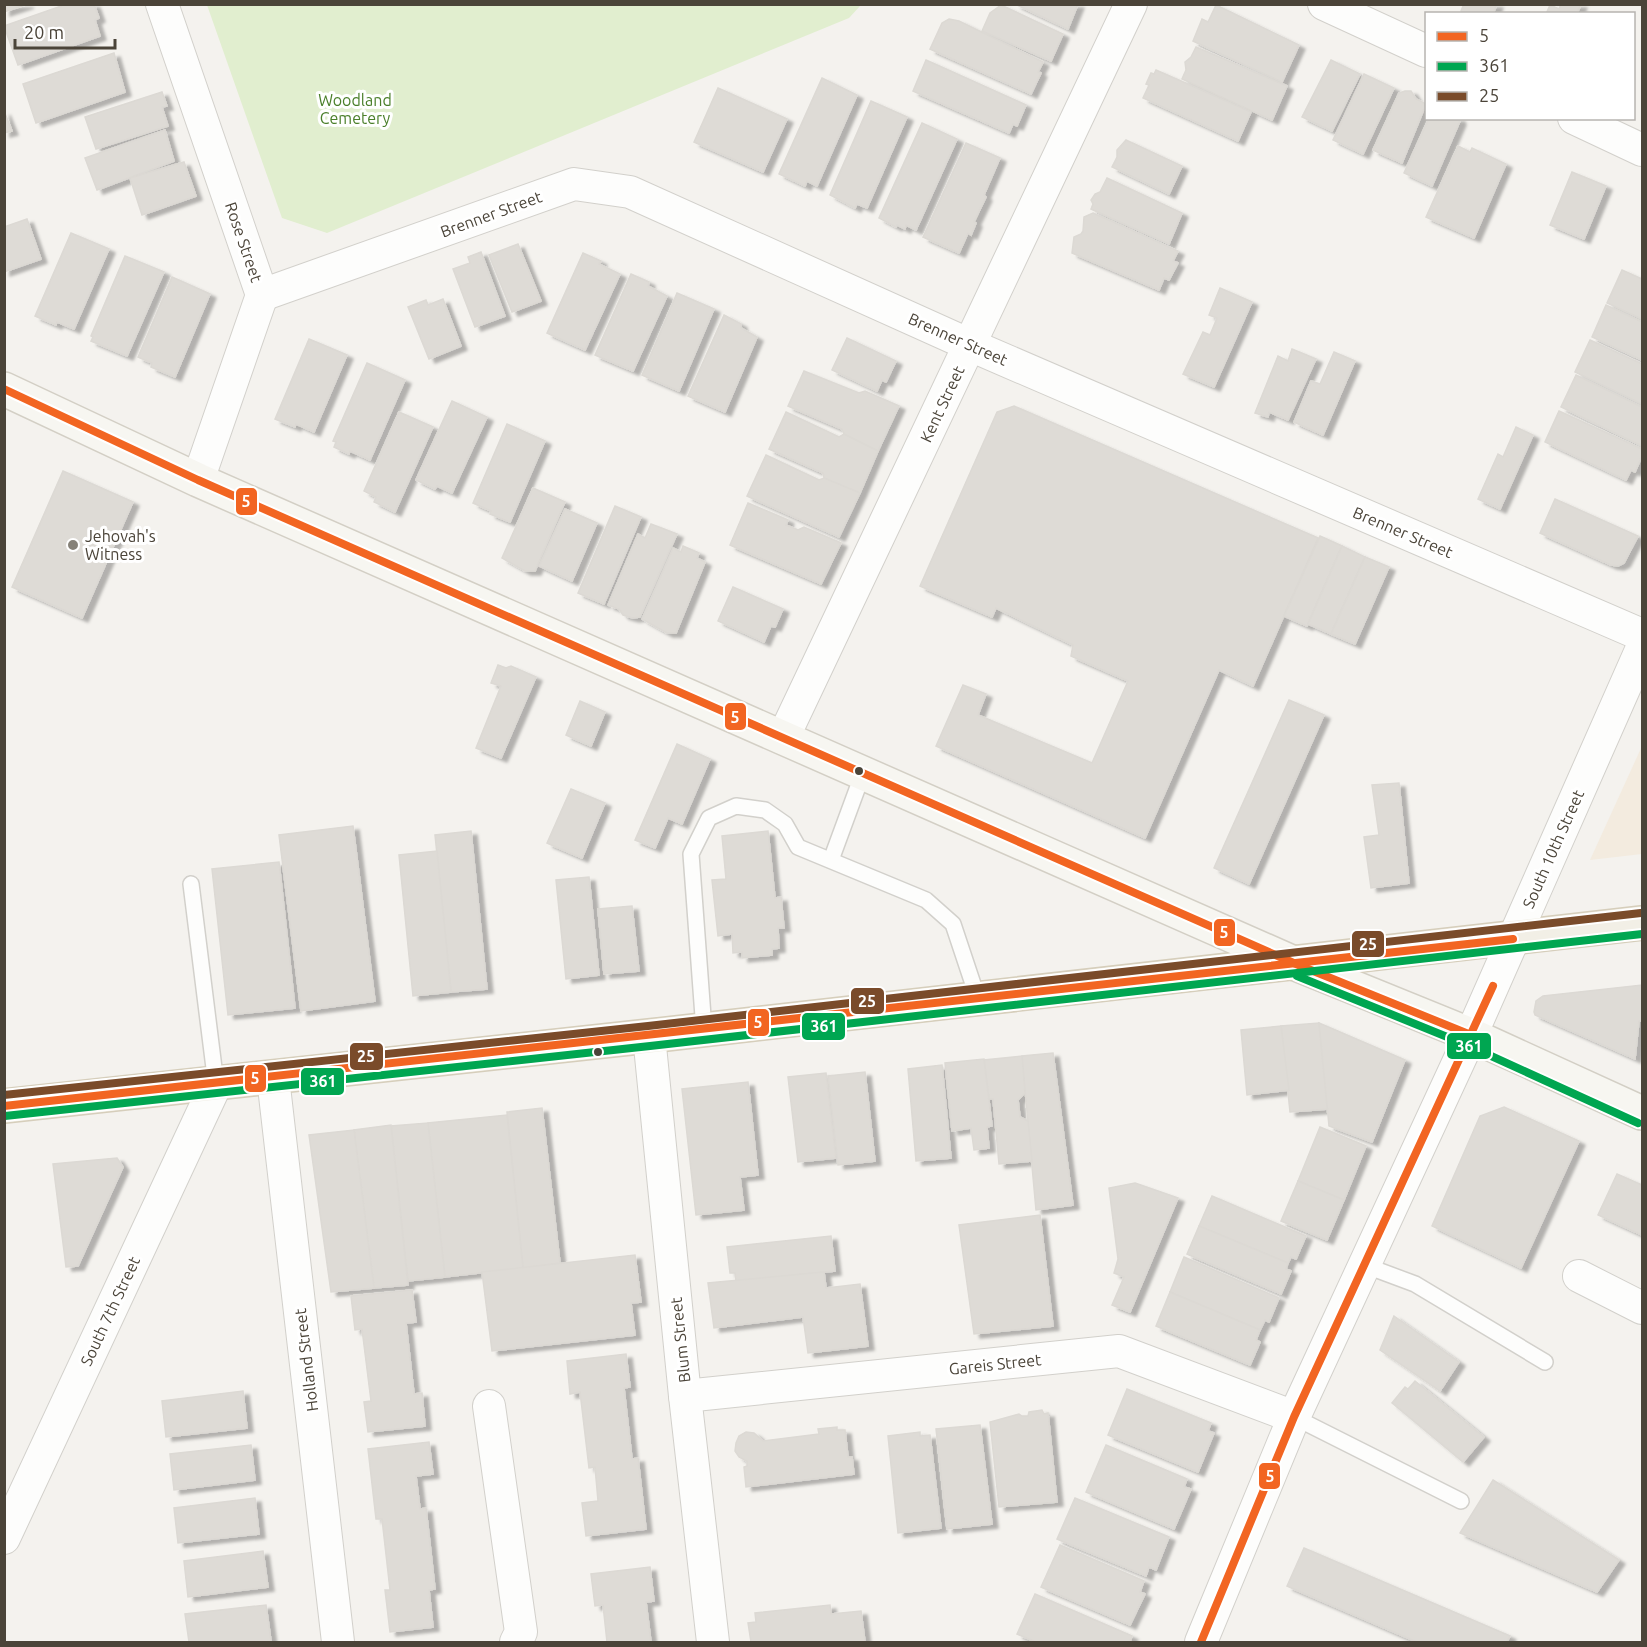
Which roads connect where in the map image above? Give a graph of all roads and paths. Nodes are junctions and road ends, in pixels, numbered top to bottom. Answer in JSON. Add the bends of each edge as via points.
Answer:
{"nodes":[{"id":1,"x":162,"y":4,"type":"edge"},
{"id":2,"x":1131,"y":4,"type":"edge"},
{"id":3,"x":1324,"y":4,"type":"edge"},
{"id":4,"x":1425,"y":51,"type":"edge"},
{"id":5,"x":1578,"y":120,"type":"edge"},
{"id":6,"x":1642,"y":150,"type":"edge"},
{"id":7,"x":262,"y":295,"type":"junction"},
{"id":8,"x":970,"y":345,"type":"junction"},
{"id":9,"x":4,"y":388,"type":"edge"},
{"id":10,"x":198,"y":480,"type":"junction"},
{"id":11,"x":1642,"y":635,"type":"edge"},
{"id":12,"x":1642,"y":648,"type":"edge"},
{"id":13,"x":783,"y":738,"type":"junction"},
{"id":14,"x":863,"y":773,"type":"junction"},
{"id":15,"x":831,"y":860,"type":"junction"},
{"id":16,"x":191,"y":884,"type":"dead end"},
{"id":17,"x":1642,"y":923,"type":"edge"},
{"id":18,"x":1513,"y":939,"type":"junction"},
{"id":19,"x":1296,"y":964,"type":"junction"},
{"id":20,"x":978,"y":999,"type":"junction"},
{"id":21,"x":704,"y":1030,"type":"junction"},
{"id":22,"x":1471,"y":1035,"type":"junction"},
{"id":23,"x":649,"y":1036,"type":"junction"},
{"id":24,"x":273,"y":1078,"type":"junction"},
{"id":25,"x":216,"y":1084,"type":"junction"},
{"id":26,"x":4,"y":1106,"type":"edge"},
{"id":27,"x":1642,"y":1113,"type":"edge"},
{"id":28,"x":1364,"y":1265,"type":"junction"},
{"id":29,"x":1579,"y":1276,"type":"dead end"},
{"id":30,"x":1642,"y":1308,"type":"edge"},
{"id":31,"x":1545,"y":1362,"type":"dead end"},
{"id":32,"x":685,"y":1396,"type":"junction"},
{"id":33,"x":489,"y":1406,"type":"dead end"},
{"id":34,"x":1294,"y":1417,"type":"junction"},
{"id":35,"x":1461,"y":1501,"type":"dead end"},
{"id":36,"x":4,"y":1538,"type":"edge"},
{"id":37,"x":338,"y":1642,"type":"edge"},
{"id":38,"x":516,"y":1642,"type":"edge"},
{"id":39,"x":712,"y":1642,"type":"edge"},
{"id":40,"x":1201,"y":1642,"type":"edge"}],
"edges":[{"from":1,"to":7,"type":"street","name":"Rose Street"},
{"from":2,"to":8,"type":"street","name":"Kent Street"},
{"from":3,"to":4,"type":"street"},
{"from":5,"to":6,"type":"street"},
{"from":7,"to":8,"type":"street","name":"Brenner Street","via":[[574,184],[630,192]]},
{"from":7,"to":10,"type":"street","name":"Rose Street"},
{"from":8,"to":11,"type":"street","name":"Brenner Street"},
{"from":8,"to":13,"type":"street","name":"Kent Street"},
{"from":9,"to":10,"type":"main road"},
{"from":10,"to":13,"type":"main road"},
{"from":12,"to":18,"type":"street","name":"South 10th Street"},
{"from":13,"to":14,"type":"main road"},
{"from":14,"to":15,"type":"lane"},
{"from":14,"to":19,"type":"main road"},
{"from":15,"to":20,"type":"lane","via":[[926,900],[953,924]]},
{"from":15,"to":21,"type":"lane","via":[[798,847],[785,824],[765,810],[736,806],[709,818],[691,854]]},
{"from":16,"to":25,"type":"lane"},
{"from":17,"to":18,"type":"main road"},
{"from":18,"to":19,"type":"main road"},
{"from":18,"to":22,"type":"street","name":"South 10th Street"},
{"from":19,"to":20,"type":"main road"},
{"from":19,"to":22,"type":"main road"},
{"from":20,"to":21,"type":"main road"},
{"from":21,"to":23,"type":"main road"},
{"from":22,"to":27,"type":"main road"},
{"from":22,"to":28,"type":"street","name":"South 10th Street"},
{"from":23,"to":24,"type":"main road"},
{"from":23,"to":32,"type":"street","name":"Blum Street"},
{"from":24,"to":25,"type":"main road"},
{"from":24,"to":37,"type":"street","name":"Holland Street"},
{"from":25,"to":26,"type":"main road"},
{"from":25,"to":36,"type":"street","name":"South 7th Street"},
{"from":28,"to":31,"type":"lane","via":[[1415,1284]]},
{"from":28,"to":34,"type":"street","name":"South 10th Street"},
{"from":29,"to":30,"type":"street"},
{"from":32,"to":34,"type":"street","name":"Gareis Street","via":[[1119,1351]]},
{"from":32,"to":39,"type":"street","name":"Blum Street"},
{"from":33,"to":38,"type":"street","via":[[521,1632]]},
{"from":34,"to":35,"type":"lane"},
{"from":34,"to":40,"type":"street","name":"South 10th Street"}]}
